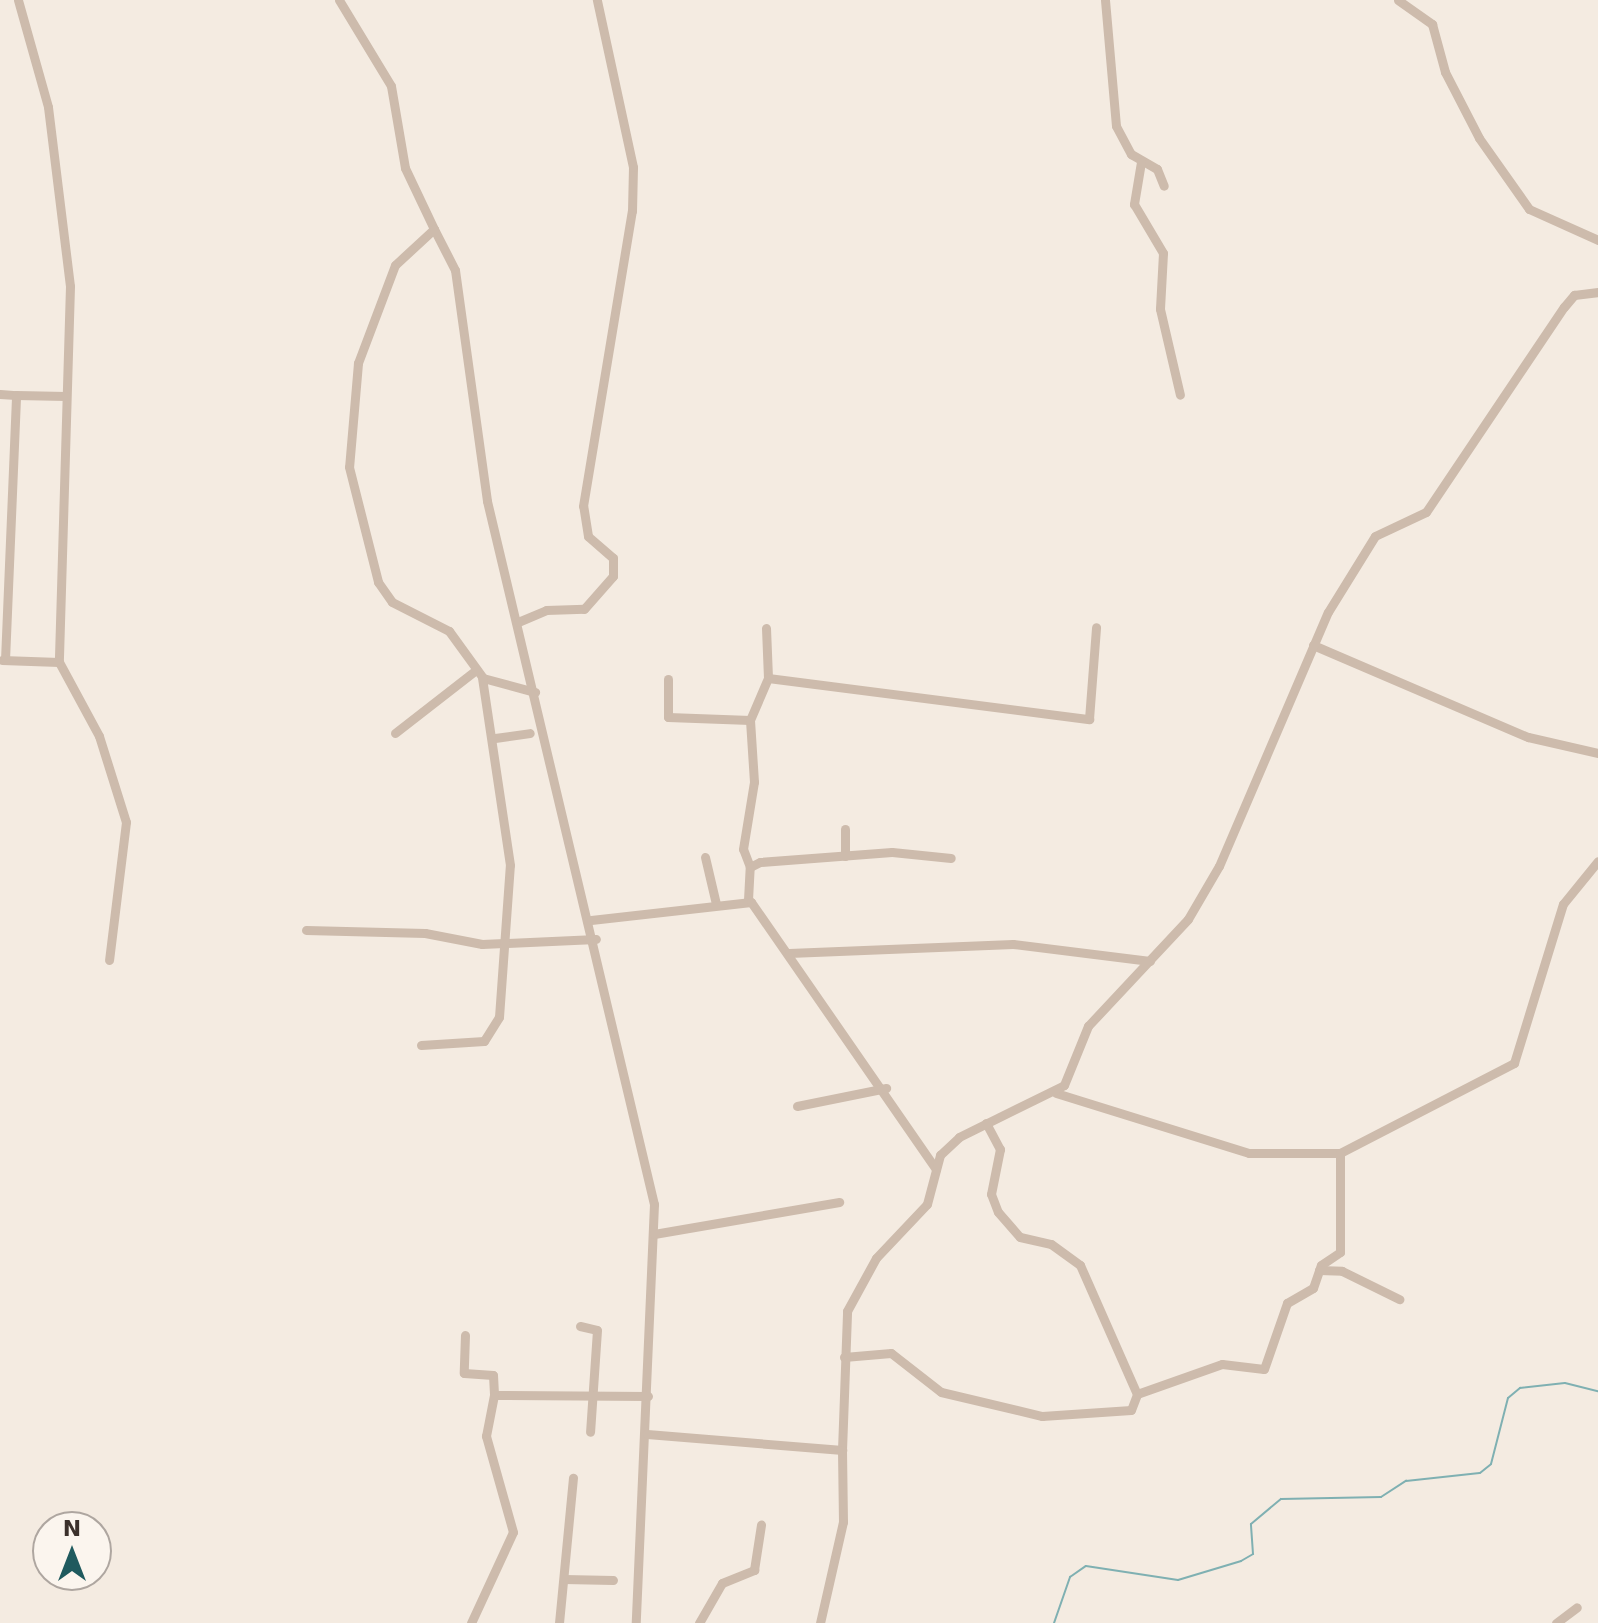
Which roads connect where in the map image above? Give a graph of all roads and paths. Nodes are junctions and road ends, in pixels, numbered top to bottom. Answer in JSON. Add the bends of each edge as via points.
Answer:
{"nodes":[{"id":1,"x":18,"y":0,"type":"edge"},
{"id":2,"x":339,"y":0,"type":"edge"},
{"id":3,"x":597,"y":0,"type":"edge"},
{"id":4,"x":1105,"y":0,"type":"edge"},
{"id":5,"x":1398,"y":0,"type":"edge"},
{"id":6,"x":1141,"y":162,"type":"junction"},
{"id":7,"x":1164,"y":186,"type":"dead end"},
{"id":8,"x":434,"y":229,"type":"junction"},
{"id":9,"x":1598,"y":240,"type":"edge"},
{"id":10,"x":1598,"y":292,"type":"edge"},
{"id":11,"x":0,"y":394,"type":"edge"},
{"id":12,"x":16,"y":395,"type":"junction"},
{"id":13,"x":1180,"y":395,"type":"dead end"},
{"id":14,"x":66,"y":396,"type":"junction"},
{"id":15,"x":5,"y":527,"type":"edge"},
{"id":16,"x":518,"y":622,"type":"junction"},
{"id":17,"x":1096,"y":627,"type":"dead end"},
{"id":18,"x":766,"y":628,"type":"dead end"},
{"id":19,"x":1313,"y":645,"type":"junction"},
{"id":20,"x":2,"y":660,"type":"edge"},
{"id":21,"x":59,"y":662,"type":"junction"},
{"id":22,"x":479,"y":674,"type":"junction"},
{"id":23,"x":768,"y":678,"type":"junction"},
{"id":24,"x":668,"y":679,"type":"dead end"},
{"id":25,"x":535,"y":692,"type":"junction"},
{"id":26,"x":750,"y":720,"type":"junction"},
{"id":27,"x":395,"y":733,"type":"dead end"},
{"id":28,"x":530,"y":733,"type":"dead end"},
{"id":29,"x":495,"y":738,"type":"junction"},
{"id":30,"x":1598,"y":753,"type":"edge"},
{"id":31,"x":845,"y":829,"type":"dead end"},
{"id":32,"x":845,"y":856,"type":"junction"},
{"id":33,"x":705,"y":857,"type":"dead end"},
{"id":34,"x":951,"y":858,"type":"dead end"},
{"id":35,"x":1598,"y":861,"type":"edge"},
{"id":36,"x":750,"y":867,"type":"junction"},
{"id":37,"x":748,"y":900,"type":"junction"},
{"id":38,"x":716,"y":904,"type":"junction"},
{"id":39,"x":591,"y":920,"type":"junction"},
{"id":40,"x":306,"y":930,"type":"dead end"},
{"id":41,"x":507,"y":939,"type":"junction"},
{"id":42,"x":596,"y":939,"type":"junction"},
{"id":43,"x":789,"y":953,"type":"junction"},
{"id":44,"x":109,"y":960,"type":"dead end"},
{"id":45,"x":1150,"y":961,"type":"junction"},
{"id":46,"x":421,"y":1045,"type":"dead end"},
{"id":47,"x":886,"y":1088,"type":"junction"},
{"id":48,"x":1056,"y":1093,"type":"junction"},
{"id":49,"x":797,"y":1106,"type":"dead end"},
{"id":50,"x":986,"y":1123,"type":"junction"},
{"id":51,"x":1340,"y":1153,"type":"junction"},
{"id":52,"x":936,"y":1169,"type":"junction"},
{"id":53,"x":839,"y":1202,"type":"dead end"},
{"id":54,"x":654,"y":1234,"type":"junction"},
{"id":55,"x":1319,"y":1270,"type":"junction"},
{"id":56,"x":1399,"y":1299,"type":"dead end"},
{"id":57,"x":580,"y":1326,"type":"dead end"},
{"id":58,"x":465,"y":1335,"type":"dead end"},
{"id":59,"x":844,"y":1357,"type":"junction"},
{"id":60,"x":1137,"y":1394,"type":"junction"},
{"id":61,"x":494,"y":1395,"type":"junction"},
{"id":62,"x":591,"y":1396,"type":"junction"},
{"id":63,"x":648,"y":1396,"type":"junction"},
{"id":64,"x":590,"y":1432,"type":"dead end"},
{"id":65,"x":647,"y":1434,"type":"junction"},
{"id":66,"x":842,"y":1450,"type":"junction"},
{"id":67,"x":573,"y":1478,"type":"dead end"},
{"id":68,"x":761,"y":1525,"type":"dead end"},
{"id":69,"x":564,"y":1579,"type":"junction"},
{"id":70,"x":613,"y":1580,"type":"dead end"},
{"id":71,"x":1577,"y":1607,"type":"dead end"},
{"id":72,"x":471,"y":1623,"type":"edge"},
{"id":73,"x":559,"y":1623,"type":"edge"},
{"id":74,"x":636,"y":1623,"type":"edge"},
{"id":75,"x":699,"y":1623,"type":"edge"},
{"id":76,"x":820,"y":1623,"type":"edge"},
{"id":77,"x":1556,"y":1623,"type":"edge"}],
"edges":[{"from":1,"to":14,"type":"street","via":[[52,130],[70,286]]},
{"from":2,"to":8,"type":"street","via":[[391,86],[405,168]]},
{"from":3,"to":16,"type":"street","via":[[633,167],[632,211],[583,506],[588,536],[613,558],[613,576],[584,609],[546,610]]},
{"from":4,"to":6,"type":"street","via":[[1116,126]]},
{"from":5,"to":9,"type":"street","via":[[1432,24],[1445,72],[1479,138],[1529,209]]},
{"from":6,"to":7,"type":"street","via":[[1157,169]]},
{"from":6,"to":13,"type":"street","via":[[1134,204],[1163,253],[1160,309]]},
{"from":8,"to":16,"type":"street","via":[[455,270],[487,501]]},
{"from":8,"to":22,"type":"street","via":[[395,265],[369,322],[358,363],[349,467],[381,590],[449,631]]},
{"from":10,"to":19,"type":"street","via":[[1574,295],[1564,307],[1426,512],[1377,533]]},
{"from":11,"to":12,"type":"street"},
{"from":12,"to":14,"type":"street"},
{"from":12,"to":15,"type":"street"},
{"from":14,"to":21,"type":"street"},
{"from":15,"to":20,"type":"street"},
{"from":16,"to":25,"type":"street"},
{"from":17,"to":23,"type":"street","via":[[1089,719]]},
{"from":18,"to":23,"type":"street"},
{"from":19,"to":30,"type":"street","via":[[1528,737]]},
{"from":19,"to":45,"type":"street","via":[[1219,866],[1188,919]]},
{"from":20,"to":21,"type":"street"},
{"from":21,"to":44,"type":"street","via":[[99,736],[124,812]]},
{"from":22,"to":25,"type":"street"},
{"from":22,"to":27,"type":"street"},
{"from":22,"to":29,"type":"street"},
{"from":23,"to":26,"type":"street"},
{"from":24,"to":26,"type":"street","via":[[668,717]]},
{"from":25,"to":39,"type":"street"},
{"from":26,"to":36,"type":"street","via":[[754,782],[743,849]]},
{"from":28,"to":29,"type":"street"},
{"from":29,"to":41,"type":"street","via":[[510,865]]},
{"from":31,"to":32,"type":"street"},
{"from":32,"to":34,"type":"street"},
{"from":32,"to":36,"type":"street"},
{"from":33,"to":38,"type":"street"},
{"from":35,"to":51,"type":"street","via":[[1563,904],[1514,1063]]},
{"from":36,"to":37,"type":"street"},
{"from":37,"to":38,"type":"street"},
{"from":37,"to":43,"type":"street"},
{"from":38,"to":39,"type":"street"},
{"from":39,"to":42,"type":"street"},
{"from":40,"to":41,"type":"street","via":[[425,933],[482,944]]},
{"from":41,"to":42,"type":"street"},
{"from":41,"to":46,"type":"street","via":[[491,1036]]},
{"from":42,"to":54,"type":"street","via":[[653,1202]]},
{"from":43,"to":45,"type":"street","via":[[1013,944]]},
{"from":43,"to":47,"type":"street"},
{"from":45,"to":48,"type":"street","via":[[1088,1026]]},
{"from":47,"to":49,"type":"street"},
{"from":47,"to":52,"type":"street"},
{"from":48,"to":50,"type":"street"},
{"from":48,"to":51,"type":"street","via":[[1249,1153]]},
{"from":50,"to":52,"type":"street","via":[[952,1142]]},
{"from":50,"to":60,"type":"street","via":[[1000,1149],[991,1194],[998,1212],[1020,1237],[1051,1244],[1080,1265]]},
{"from":51,"to":55,"type":"street","via":[[1343,1242]]},
{"from":52,"to":59,"type":"street","via":[[918,1218],[889,1242],[853,1294]]},
{"from":53,"to":54,"type":"street"},
{"from":54,"to":63,"type":"street"},
{"from":55,"to":56,"type":"street","via":[[1342,1271]]},
{"from":55,"to":60,"type":"street","via":[[1313,1288],[1287,1303],[1264,1369],[1222,1364]]},
{"from":57,"to":62,"type":"street","via":[[597,1330]]},
{"from":58,"to":61,"type":"street","via":[[464,1373],[493,1375]]},
{"from":59,"to":60,"type":"street","via":[[891,1353],[941,1392],[1042,1416],[1131,1410]]},
{"from":59,"to":66,"type":"street"},
{"from":61,"to":62,"type":"street"},
{"from":61,"to":72,"type":"street","via":[[486,1436],[513,1532]]},
{"from":62,"to":63,"type":"street"},
{"from":62,"to":64,"type":"street"},
{"from":63,"to":65,"type":"street"},
{"from":65,"to":66,"type":"street","via":[[787,1440]]},
{"from":65,"to":74,"type":"street"},
{"from":66,"to":76,"type":"street","via":[[843,1522]]},
{"from":67,"to":69,"type":"street"},
{"from":68,"to":75,"type":"street","via":[[754,1570],[722,1583]]},
{"from":69,"to":70,"type":"street"},
{"from":69,"to":73,"type":"street"},
{"from":71,"to":77,"type":"street"}]}
